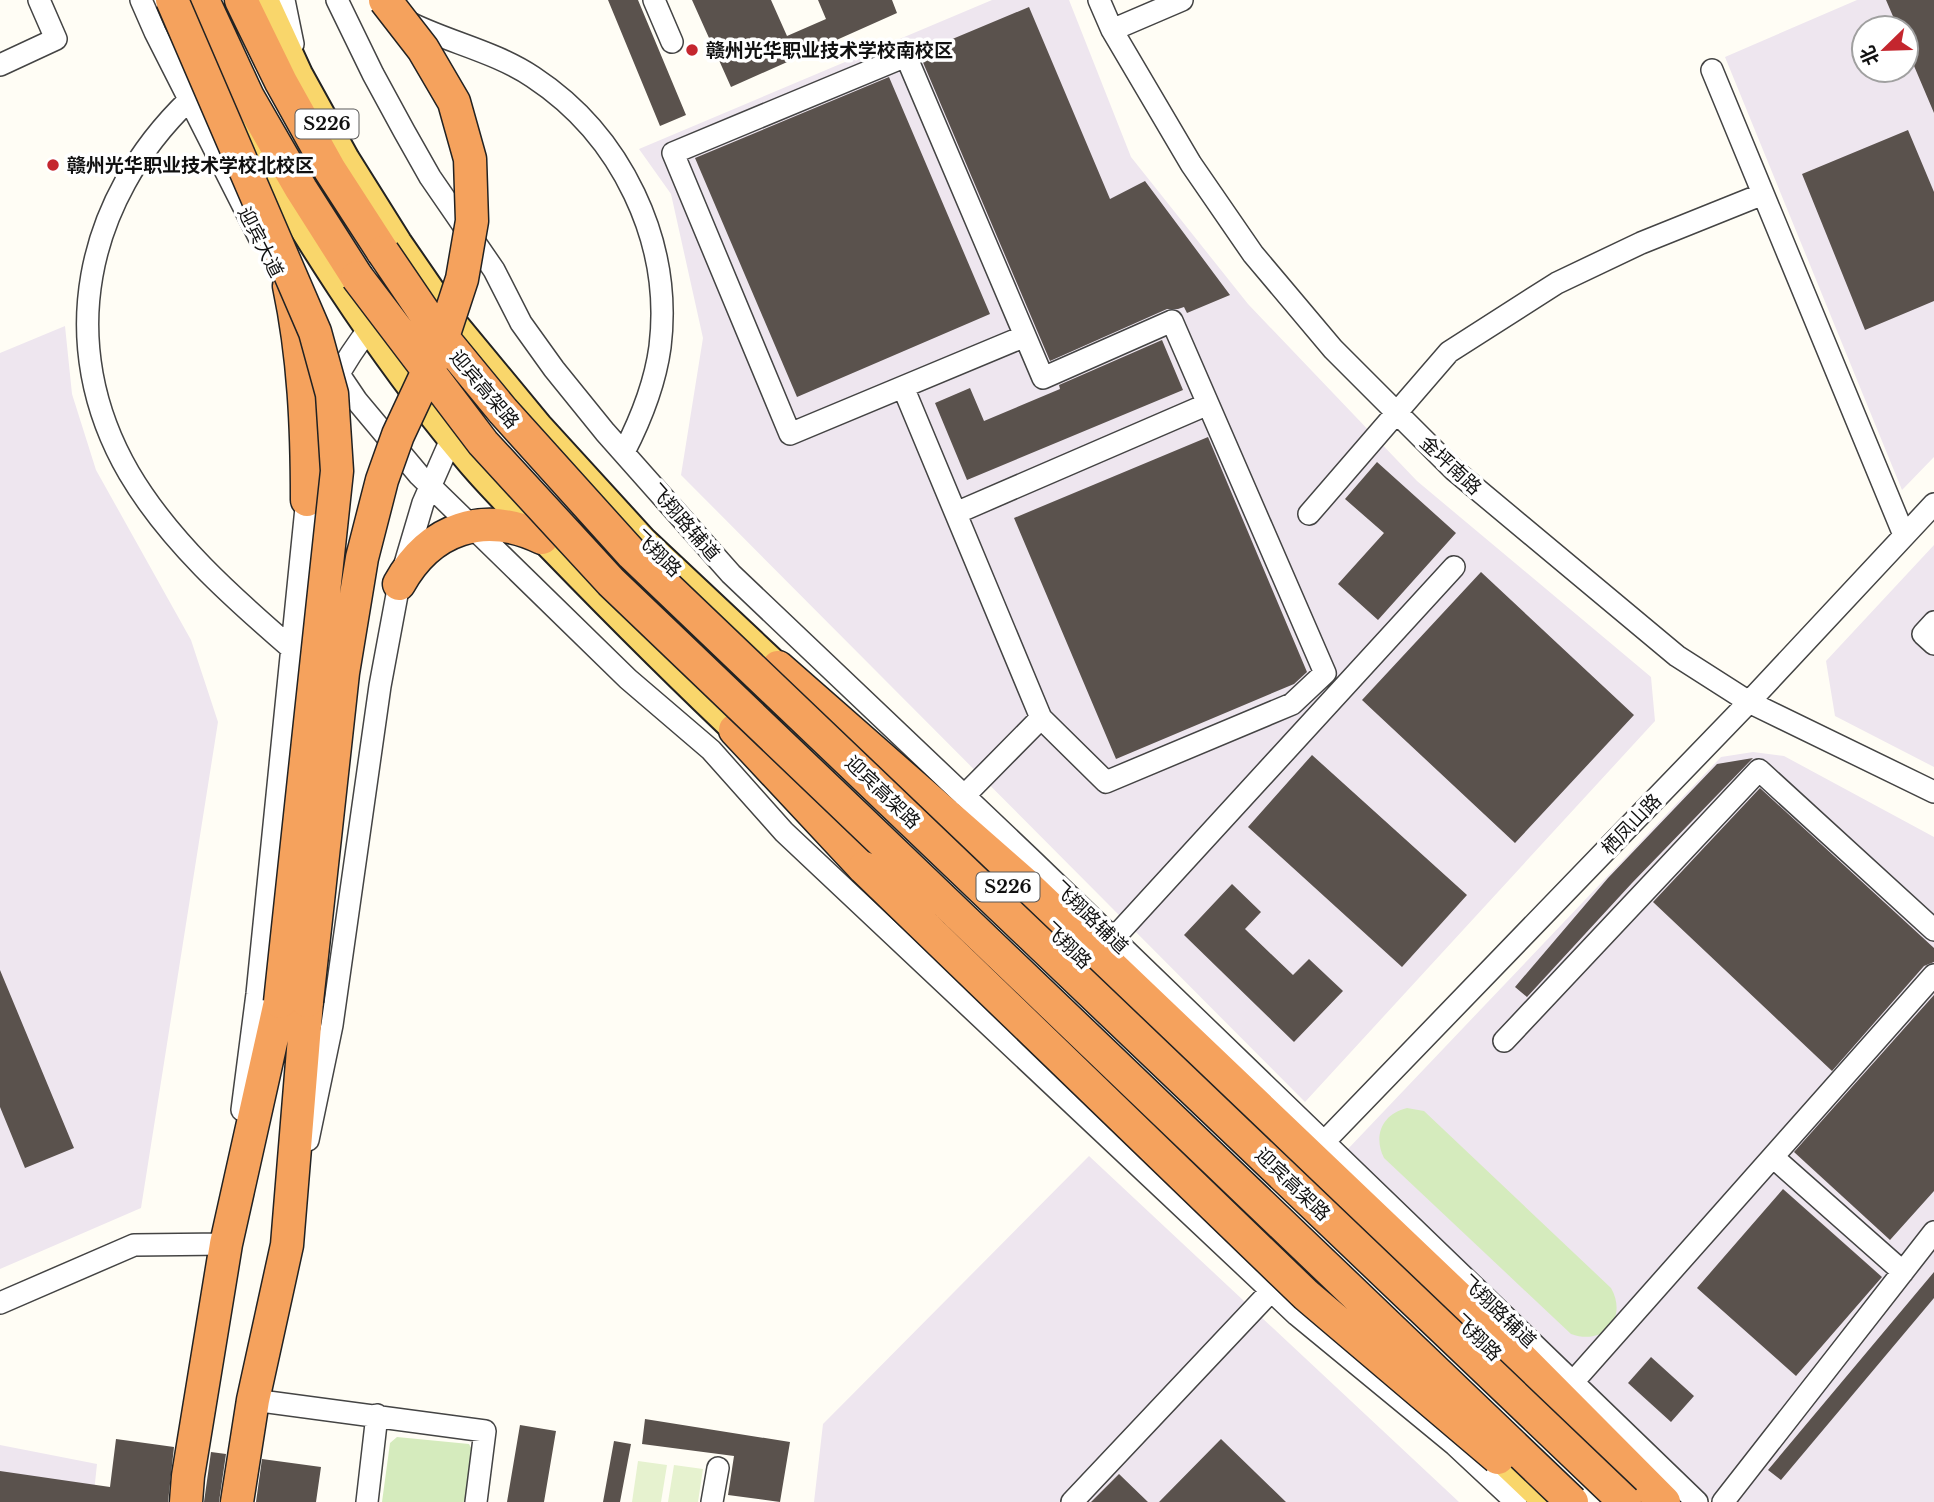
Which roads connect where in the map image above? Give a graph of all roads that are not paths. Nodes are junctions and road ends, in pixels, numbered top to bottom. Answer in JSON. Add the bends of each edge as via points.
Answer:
{"nodes":[{"id":1,"x":39,"y":0,"type":"edge"},
{"id":2,"x":141,"y":0,"type":"edge"},
{"id":3,"x":165,"y":0,"type":"edge"},
{"id":4,"x":172,"y":0,"type":"edge"},
{"id":5,"x":181,"y":0,"type":"edge"},
{"id":6,"x":203,"y":0,"type":"edge"},
{"id":7,"x":241,"y":0,"type":"edge"},
{"id":8,"x":265,"y":0,"type":"edge"},
{"id":9,"x":284,"y":0,"type":"edge"},
{"id":10,"x":337,"y":0,"type":"edge"},
{"id":11,"x":373,"y":0,"type":"edge"},
{"id":12,"x":385,"y":0,"type":"edge"},
{"id":13,"x":654,"y":0,"type":"edge"},
{"id":14,"x":1100,"y":0,"type":"edge"},
{"id":15,"x":1182,"y":0,"type":"edge"},
{"id":16,"x":1112,"y":30,"type":"junction"},
{"id":17,"x":672,"y":42,"type":"dead end"},
{"id":18,"x":0,"y":65,"type":"edge"},
{"id":19,"x":1712,"y":70,"type":"dead end"},
{"id":20,"x":299,"y":74,"type":"junction"},
{"id":21,"x":189,"y":100,"type":"junction"},
{"id":22,"x":231,"y":105,"type":"junction"},
{"id":23,"x":1763,"y":194,"type":"junction"},
{"id":24,"x":422,"y":277,"type":"junction"},
{"id":25,"x":291,"y":300,"type":"junction"},
{"id":26,"x":369,"y":328,"type":"junction"},
{"id":27,"x":1024,"y":336,"type":"junction"},
{"id":28,"x":492,"y":369,"type":"junction"},
{"id":29,"x":339,"y":374,"type":"junction"},
{"id":30,"x":903,"y":387,"type":"junction"},
{"id":31,"x":1208,"y":404,"type":"junction"},
{"id":32,"x":1396,"y":412,"type":"junction"},
{"id":33,"x":451,"y":438,"type":"junction"},
{"id":34,"x":624,"y":452,"type":"junction"},
{"id":35,"x":430,"y":486,"type":"junction"},
{"id":36,"x":307,"y":500,"type":"junction"},
{"id":37,"x":1934,"y":504,"type":"edge"},
{"id":38,"x":956,"y":513,"type":"junction"},
{"id":39,"x":1309,"y":514,"type":"dead end"},
{"id":40,"x":471,"y":527,"type":"junction"},
{"id":41,"x":1904,"y":535,"type":"junction"},
{"id":42,"x":542,"y":538,"type":"junction"},
{"id":43,"x":1454,"y":567,"type":"dead end"},
{"id":44,"x":399,"y":584,"type":"junction"},
{"id":45,"x":1934,"y":622,"type":"edge"},
{"id":46,"x":1934,"y":644,"type":"edge"},
{"id":47,"x":291,"y":648,"type":"junction"},
{"id":48,"x":778,"y":667,"type":"junction"},
{"id":49,"x":1749,"y":702,"type":"junction"},
{"id":50,"x":1041,"y":718,"type":"junction"},
{"id":51,"x":735,"y":730,"type":"junction"},
{"id":52,"x":1934,"y":792,"type":"edge"},
{"id":53,"x":964,"y":796,"type":"junction"},
{"id":54,"x":1934,"y":930,"type":"edge"},
{"id":55,"x":1113,"y":939,"type":"junction"},
{"id":56,"x":1934,"y":975,"type":"edge"},
{"id":57,"x":293,"y":1002,"type":"junction"},
{"id":58,"x":1504,"y":1041,"type":"dead end"},
{"id":59,"x":1324,"y":1142,"type":"junction"},
{"id":60,"x":1773,"y":1157,"type":"junction"},
{"id":61,"x":1934,"y":1232,"type":"edge"},
{"id":62,"x":226,"y":1244,"type":"junction"},
{"id":63,"x":287,"y":1244,"type":"junction"},
{"id":64,"x":1903,"y":1272,"type":"junction"},
{"id":65,"x":1271,"y":1291,"type":"junction"},
{"id":66,"x":0,"y":1303,"type":"edge"},
{"id":67,"x":1573,"y":1382,"type":"junction"},
{"id":68,"x":253,"y":1400,"type":"junction"},
{"id":69,"x":377,"y":1415,"type":"junction"},
{"id":70,"x":718,"y":1468,"type":"dead end"},
{"id":71,"x":186,"y":1502,"type":"edge"},
{"id":72,"x":237,"y":1502,"type":"edge"},
{"id":73,"x":367,"y":1502,"type":"edge"},
{"id":74,"x":476,"y":1502,"type":"edge"},
{"id":75,"x":712,"y":1502,"type":"edge"},
{"id":76,"x":1072,"y":1502,"type":"edge"},
{"id":77,"x":1516,"y":1502,"type":"edge"},
{"id":78,"x":1548,"y":1502,"type":"edge"},
{"id":79,"x":1572,"y":1502,"type":"edge"},
{"id":80,"x":1625,"y":1502,"type":"edge"},
{"id":81,"x":1650,"y":1502,"type":"edge"},
{"id":82,"x":1664,"y":1502,"type":"edge"},
{"id":83,"x":1697,"y":1502,"type":"edge"},
{"id":84,"x":1723,"y":1502,"type":"edge"}],
"edges":[{"from":1,"to":18,"type":"street","via":[[56,39]]},
{"from":2,"to":21,"type":"street","name":"迎宾大道"},
{"from":3,"to":22,"type":"street"},
{"from":4,"to":57,"type":"highway","bridge":true,"via":[[315,332],[332,394],[337,471]]},
{"from":5,"to":22,"type":"main road","name":"迎宾大道"},
{"from":6,"to":79,"type":"highway","name":"迎宾高架路","bridge":true,"via":[[248,97],[329,233],[483,443],[611,582]]},
{"from":7,"to":80,"type":"highway","name":"迎宾高架路","bridge":true,"via":[[330,170],[434,327],[632,554]]},
{"from":8,"to":20,"type":"main road","number":"S226"},
{"from":9,"to":20,"type":"street"},
{"from":10,"to":34,"type":"street","name":"飞翔路辅道","via":[[430,177],[494,270],[521,323]]},
{"from":11,"to":34,"type":"street","via":[[423,30],[480,50],[531,76],[577,112],[628,181],[652,243],[661,318],[655,374]]},
{"from":12,"to":57,"type":"highway","bridge":true,"via":[[424,49],[454,102],[470,159],[472,222],[462,279],[441,343],[398,435],[362,558]]},
{"from":13,"to":17,"type":"street"},
{"from":14,"to":16,"type":"street","name":"金坪南路"},
{"from":15,"to":16,"type":"street"},
{"from":16,"to":32,"type":"street","name":"金坪南路","via":[[1191,164],[1254,254],[1333,349]]},
{"from":19,"to":23,"type":"street"},
{"from":20,"to":24,"type":"main road","name":"飞翔路","number":"S226","via":[[346,159]]},
{"from":21,"to":25,"type":"street","name":"迎宾大道"},
{"from":21,"to":47,"type":"street","via":[[161,127],[132,166],[103,228],[89,304],[96,392],[116,447],[146,498],[215,577]]},
{"from":22,"to":25,"type":"highway","via":[[266,198]]},
{"from":22,"to":26,"type":"main road","name":"迎宾大道","via":[[282,198]]},
{"from":23,"to":32,"type":"street","via":[[1557,283],[1448,352]]},
{"from":23,"to":41,"type":"street"},
{"from":24,"to":26,"type":"street"},
{"from":24,"to":28,"type":"main road","name":"飞翔路","number":"S226"},
{"from":25,"to":29,"type":"street","name":"迎宾大道"},
{"from":25,"to":36,"type":"highway","via":[[304,395]]},
{"from":26,"to":29,"type":"street"},
{"from":26,"to":33,"type":"main road"},
{"from":27,"to":30,"type":"street"},
{"from":27,"to":30,"type":"street","via":[[906,56],[673,153],[790,434]]},
{"from":27,"to":31,"type":"street","via":[[1043,378],[1172,321]]},
{"from":28,"to":33,"type":"street"},
{"from":28,"to":48,"type":"main road","name":"飞翔路","number":"S226","via":[[644,541]]},
{"from":29,"to":35,"type":"street","name":"迎宾大道"},
{"from":29,"to":36,"type":"street","via":[[313,444]]},
{"from":30,"to":38,"type":"street"},
{"from":31,"to":38,"type":"street"},
{"from":31,"to":50,"type":"street","via":[[1325,674],[1292,704],[1106,782]]},
{"from":32,"to":39,"type":"street"},
{"from":32,"to":49,"type":"street","name":"金坪南路","via":[[1454,470],[1667,648]]},
{"from":33,"to":35,"type":"street"},
{"from":33,"to":42,"type":"main road"},
{"from":34,"to":53,"type":"street","name":"飞翔路辅道","via":[[731,574]]},
{"from":35,"to":40,"type":"street"},
{"from":35,"to":44,"type":"street"},
{"from":36,"to":47,"type":"street"},
{"from":37,"to":41,"type":"street","name":"栖凤山路"},
{"from":38,"to":50,"type":"street"},
{"from":40,"to":42,"type":"highway","via":[[510,526]]},
{"from":40,"to":44,"type":"highway","via":[[430,545]]},
{"from":40,"to":65,"type":"street","via":[[628,679],[711,750],[784,832]]},
{"from":41,"to":49,"type":"street","name":"栖凤山路"},
{"from":42,"to":51,"type":"main road"},
{"from":43,"to":55,"type":"street"},
{"from":44,"to":63,"type":"street","via":[[332,1025]]},
{"from":45,"to":46,"type":"street","via":[[1923,634]]},
{"from":47,"to":62,"type":"street","via":[[257,994]]},
{"from":48,"to":81,"type":"main road","name":"飞翔路","number":"S226"},
{"from":48,"to":82,"type":"highway","via":[[1024,883],[1505,1342]]},
{"from":49,"to":52,"type":"street","name":"金坪南路"},
{"from":49,"to":59,"type":"street","name":"栖凤山路"},
{"from":50,"to":53,"type":"street"},
{"from":51,"to":78,"type":"main road"},
{"from":51,"to":78,"type":"highway","bridge":true,"via":[[864,868],[1306,1295]]},
{"from":53,"to":55,"type":"street","name":"飞翔路辅道"},
{"from":54,"to":58,"type":"street","via":[[1759,770]]},
{"from":55,"to":59,"type":"street","name":"飞翔路辅道"},
{"from":56,"to":60,"type":"street"},
{"from":57,"to":62,"type":"highway"},
{"from":57,"to":63,"type":"highway"},
{"from":59,"to":67,"type":"street","name":"飞翔路辅道"},
{"from":60,"to":64,"type":"street"},
{"from":60,"to":67,"type":"street"},
{"from":61,"to":64,"type":"street"},
{"from":62,"to":66,"type":"street","via":[[134,1245]]},
{"from":62,"to":71,"type":"highway"},
{"from":63,"to":68,"type":"highway"},
{"from":64,"to":84,"type":"street"},
{"from":65,"to":76,"type":"street"},
{"from":65,"to":77,"type":"street"},
{"from":67,"to":83,"type":"street","name":"飞翔路辅道"},
{"from":68,"to":69,"type":"street"},
{"from":68,"to":72,"type":"highway"},
{"from":69,"to":73,"type":"street"},
{"from":69,"to":74,"type":"street","via":[[485,1431]]},
{"from":70,"to":75,"type":"street"}]}
